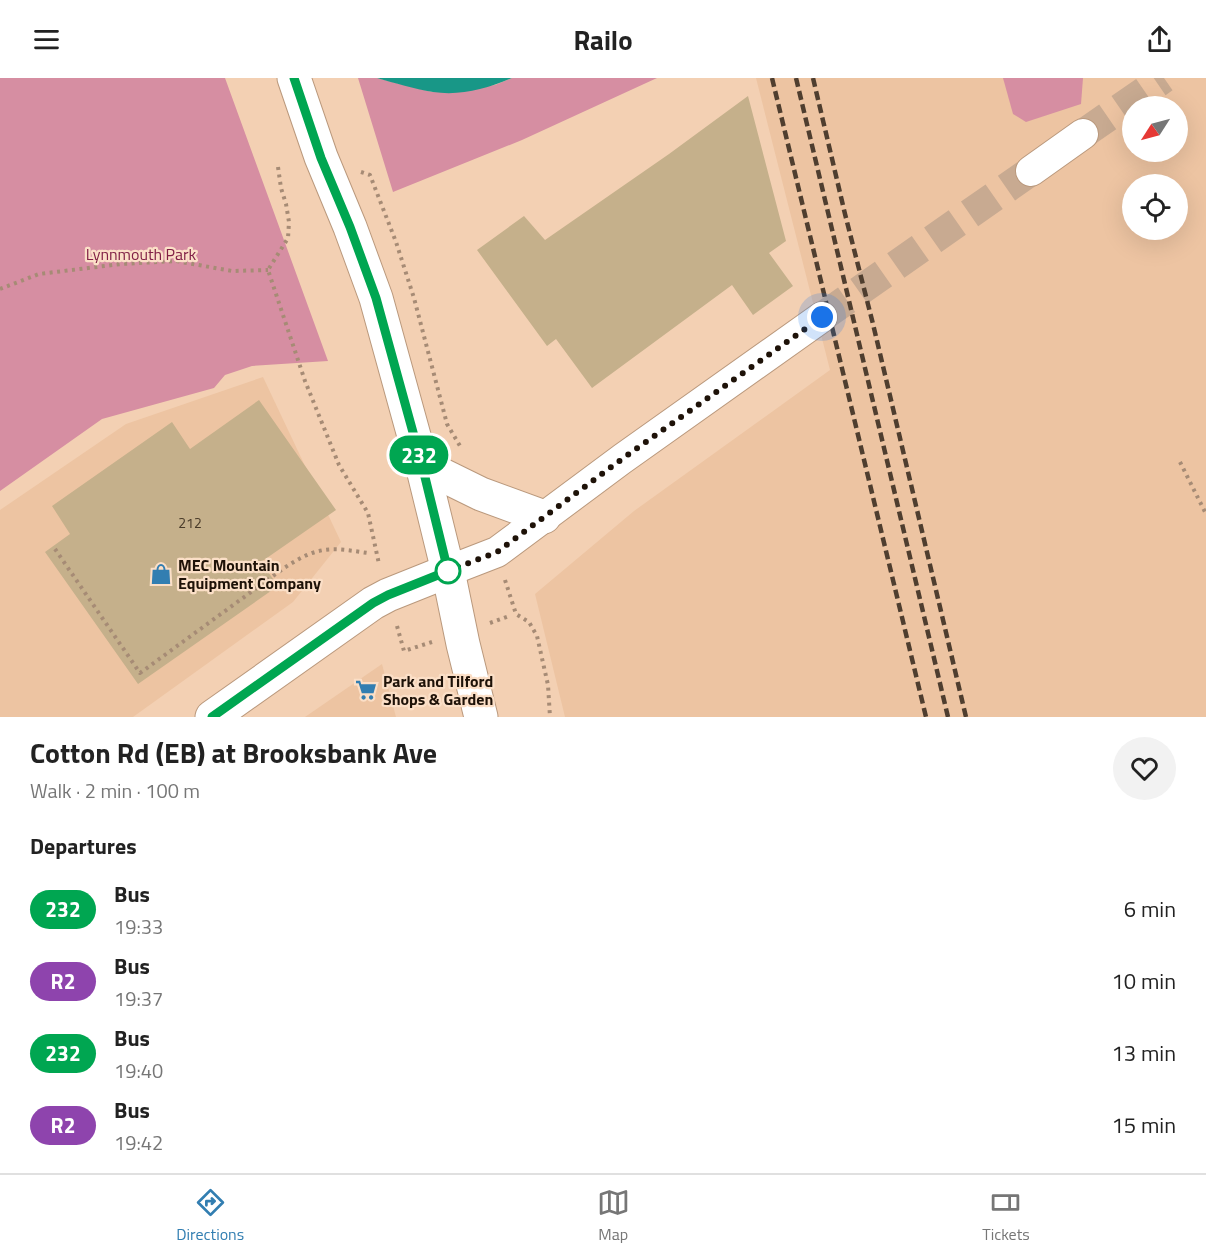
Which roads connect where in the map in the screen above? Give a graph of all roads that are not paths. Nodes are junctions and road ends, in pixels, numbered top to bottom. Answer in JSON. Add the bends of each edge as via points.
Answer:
{"nodes":[{"id":1,"x":294,"y":78,"type":"edge"},
{"id":2,"x":1083,"y":134,"type":"tunnel mouth"},
{"id":3,"x":1031,"y":171,"type":"tunnel mouth"},
{"id":4,"x":822,"y":317,"type":"tunnel mouth"},
{"id":5,"x":422,"y":465,"type":"junction"},
{"id":6,"x":544,"y":517,"type":"junction"},
{"id":7,"x":448,"y":571,"type":"junction"},
{"id":8,"x":212,"y":717,"type":"edge"},
{"id":9,"x":481,"y":717,"type":"edge"}],
"edges":[{"from":1,"to":5,"type":"main road","via":[[376,298]]},
{"from":2,"to":3,"type":"street"},
{"from":4,"to":6,"type":"street"},
{"from":5,"to":6,"type":"main road","via":[[481,494]]},
{"from":5,"to":7,"type":"main road"},
{"from":6,"to":7,"type":"street","via":[[497,552]]},
{"from":7,"to":8,"type":"main road","via":[[373,603]]},
{"from":7,"to":9,"type":"main road"}]}
